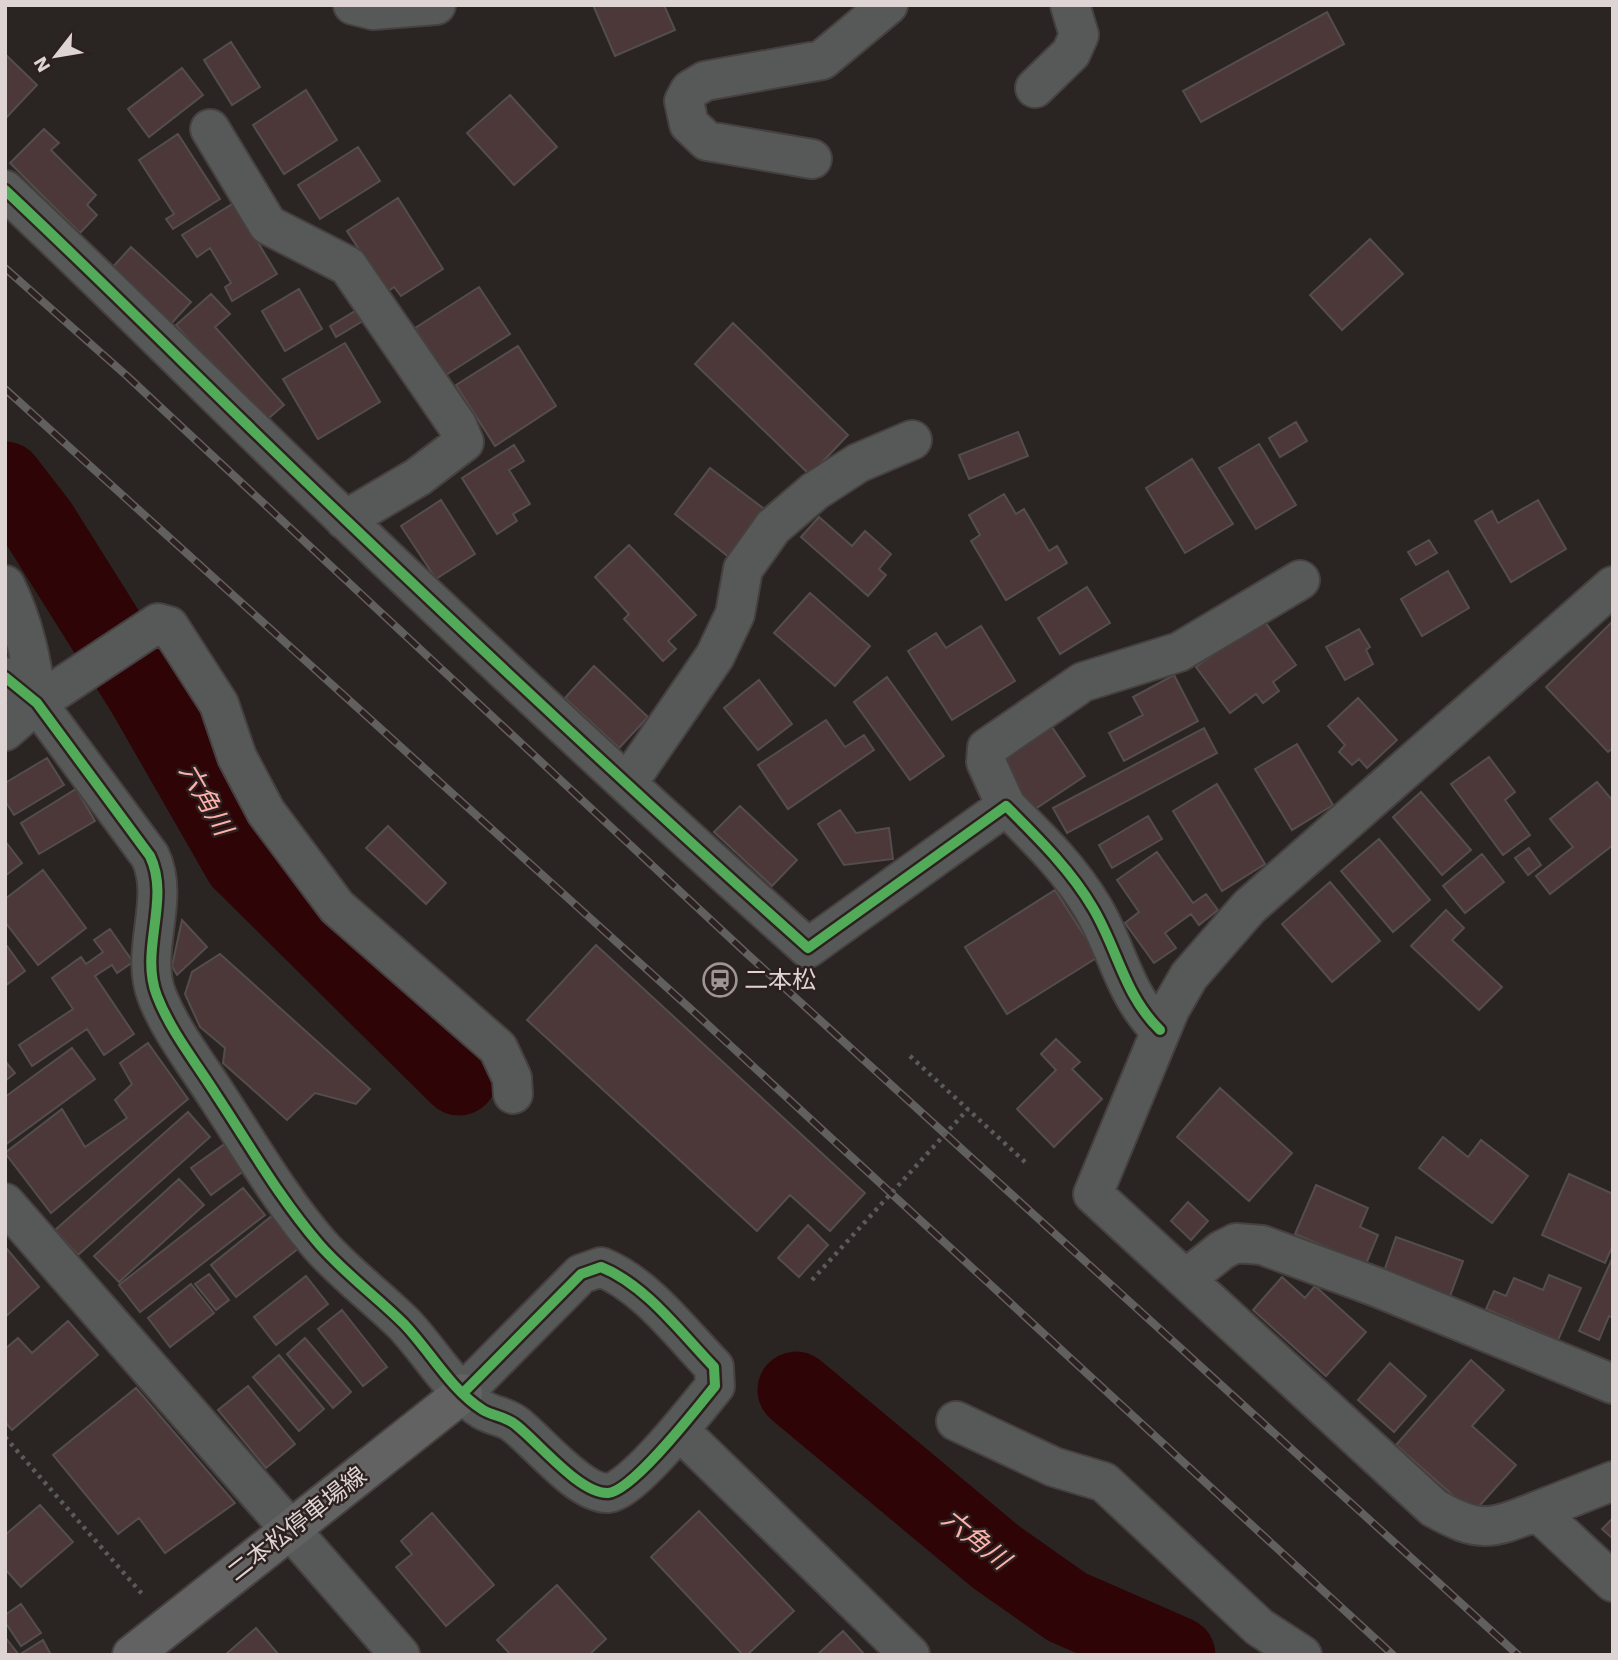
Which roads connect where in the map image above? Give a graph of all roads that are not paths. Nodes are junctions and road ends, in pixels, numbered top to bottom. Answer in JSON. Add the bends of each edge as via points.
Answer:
{"nodes":[{"id":1,"x":353,"y":5,"type":"edge"},
{"id":2,"x":436,"y":5,"type":"edge"},
{"id":3,"x":888,"y":5,"type":"edge"},
{"id":4,"x":1070,"y":5,"type":"edge"},
{"id":5,"x":1035,"y":88,"type":"dead end"},
{"id":6,"x":209,"y":129,"type":"dead end"},
{"id":7,"x":812,"y":159,"type":"dead end"},
{"id":8,"x":5,"y":190,"type":"edge"},
{"id":9,"x":912,"y":440,"type":"dead end"},
{"id":10,"x":345,"y":520,"type":"junction"},
{"id":11,"x":1300,"y":580,"type":"dead end"},
{"id":12,"x":5,"y":585,"type":"edge"},
{"id":13,"x":1613,"y":586,"type":"edge"},
{"id":14,"x":5,"y":677,"type":"edge"},
{"id":15,"x":37,"y":703,"type":"junction"},
{"id":16,"x":5,"y":731,"type":"edge"},
{"id":17,"x":626,"y":784,"type":"junction"},
{"id":18,"x":1006,"y":806,"type":"junction"},
{"id":19,"x":1160,"y":1030,"type":"junction"},
{"id":20,"x":513,"y":1094,"type":"dead end"},
{"id":21,"x":5,"y":1203,"type":"edge"},
{"id":22,"x":1187,"y":1278,"type":"junction"},
{"id":23,"x":1613,"y":1384,"type":"edge"},
{"id":24,"x":463,"y":1393,"type":"junction"},
{"id":25,"x":956,"y":1421,"type":"dead end"},
{"id":26,"x":679,"y":1430,"type":"junction"},
{"id":27,"x":1613,"y":1481,"type":"edge"},
{"id":28,"x":1537,"y":1511,"type":"junction"},
{"id":29,"x":292,"y":1528,"type":"junction"},
{"id":30,"x":1613,"y":1582,"type":"edge"},
{"id":31,"x":1251,"y":1643,"type":"edge"},
{"id":32,"x":132,"y":1655,"type":"edge"},
{"id":33,"x":400,"y":1655,"type":"edge"},
{"id":34,"x":910,"y":1655,"type":"edge"},
{"id":35,"x":1302,"y":1655,"type":"edge"}],
"edges":[{"from":1,"to":2,"type":"street","via":[[373,10]]},
{"from":3,"to":7,"type":"street","via":[[822,60],[705,81],[690,90],[684,102],[689,124],[707,141]]},
{"from":4,"to":5,"type":"street","via":[[1079,35],[1071,53]]},
{"from":6,"to":10,"type":"street","via":[[268,225],[348,266],[457,425],[464,442],[418,477]]},
{"from":8,"to":10,"type":"street","via":[[141,317]]},
{"from":9,"to":17,"type":"street","via":[[858,463],[773,527],[743,569],[735,614],[715,656]]},
{"from":10,"to":17,"type":"street"},
{"from":11,"to":18,"type":"street","via":[[1179,652],[1083,682],[987,748],[986,762]]},
{"from":12,"to":15,"type":"street","via":[[19,611]]},
{"from":13,"to":19,"type":"street","via":[[1249,907],[1189,976]]},
{"from":14,"to":15,"type":"street"},
{"from":15,"to":16,"type":"street"},
{"from":15,"to":20,"type":"street","via":[[158,623],[169,626],[219,704],[237,757],[266,812],[337,907],[498,1048],[512,1077]]},
{"from":15,"to":24,"type":"street","via":[[156,870],[150,964],[157,995],[178,1035],[249,1148],[320,1245],[405,1325]]},
{"from":17,"to":18,"type":"street","via":[[808,948]]},
{"from":18,"to":19,"type":"street","via":[[1055,854],[1093,908],[1141,1012]]},
{"from":19,"to":22,"type":"street","via":[[1093,1194]]},
{"from":21,"to":29,"type":"street"},
{"from":22,"to":23,"type":"street","via":[[1236,1243],[1262,1245]]},
{"from":22,"to":28,"type":"street","via":[[1434,1508],[1465,1525],[1498,1527]]},
{"from":24,"to":26,"type":"street","via":[[482,1410],[514,1423],[593,1492],[611,1493],[626,1486]]},
{"from":24,"to":26,"type":"street","via":[[581,1274],[601,1267],[636,1289],[715,1367],[715,1386]]},
{"from":24,"to":29,"type":"main road","name":"二本松停車場線"},
{"from":25,"to":31,"type":"street","via":[[1054,1467],[1104,1482]]},
{"from":26,"to":34,"type":"street"},
{"from":27,"to":28,"type":"street"},
{"from":28,"to":30,"type":"street"},
{"from":29,"to":32,"type":"main road","name":"二本松停車場線"},
{"from":29,"to":33,"type":"street"},
{"from":31,"to":35,"type":"street"}]}
